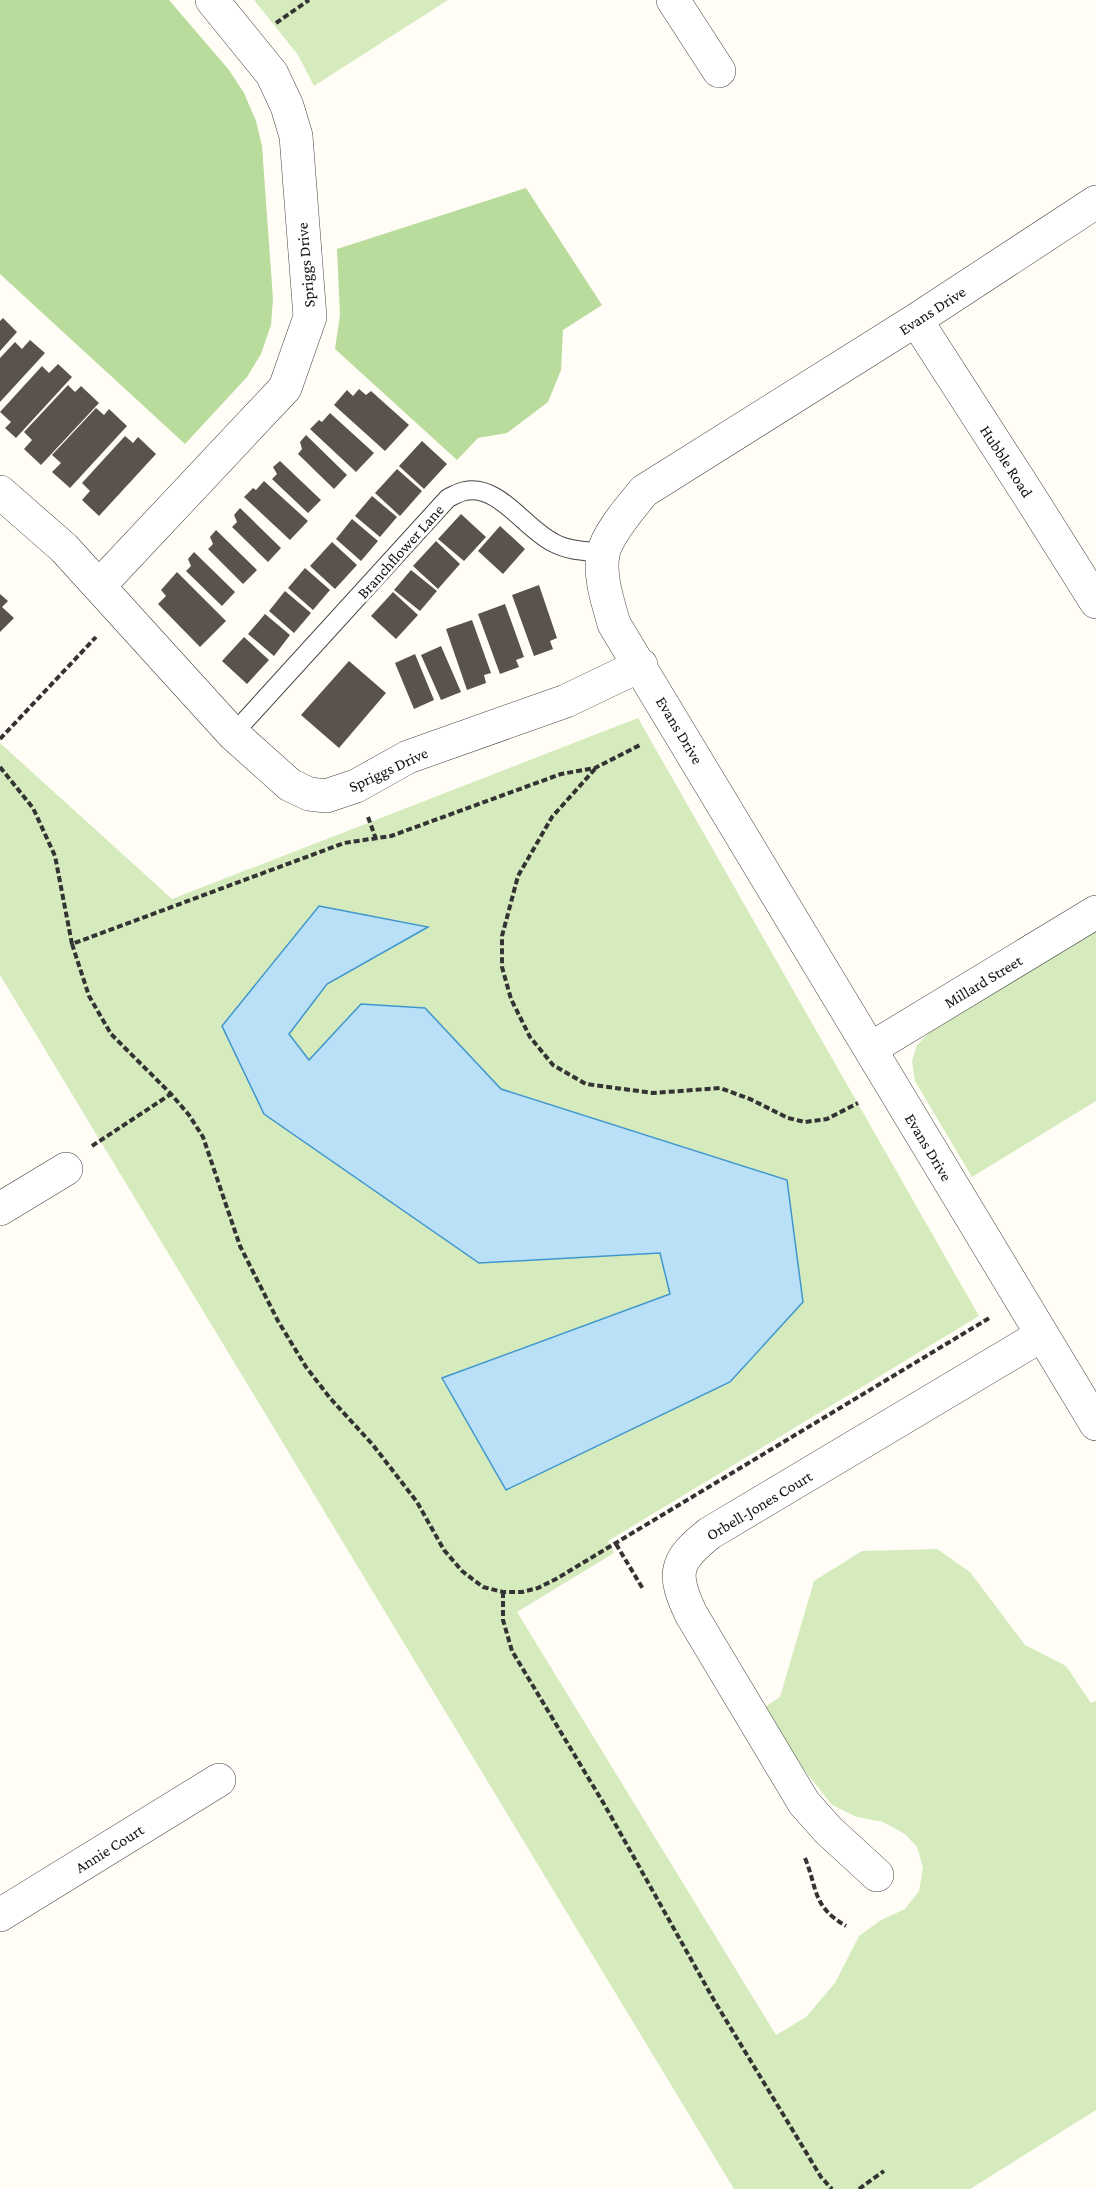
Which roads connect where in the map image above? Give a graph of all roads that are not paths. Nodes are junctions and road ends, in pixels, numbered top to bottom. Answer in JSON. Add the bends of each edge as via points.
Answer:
{"nodes":[{"id":1,"x":212,"y":0,"type":"edge"},
{"id":2,"x":673,"y":0,"type":"edge"},
{"id":3,"x":718,"y":71,"type":"dead end"},
{"id":4,"x":1096,"y":202,"type":"edge"},
{"id":5,"x":916,"y":321,"type":"junction"},
{"id":6,"x":0,"y":492,"type":"edge"},
{"id":7,"x":603,"y":553,"type":"junction"},
{"id":8,"x":99,"y":586,"type":"junction"},
{"id":9,"x":1096,"y":602,"type":"edge"},
{"id":10,"x":641,"y":665,"type":"junction"},
{"id":11,"x":233,"y":734,"type":"junction"},
{"id":12,"x":1096,"y":912,"type":"edge"},
{"id":13,"x":870,"y":1049,"type":"junction"},
{"id":14,"x":66,"y":1169,"type":"road end"},
{"id":15,"x":0,"y":1209,"type":"edge"},
{"id":16,"x":1042,"y":1335,"type":"junction"},
{"id":17,"x":1096,"y":1424,"type":"edge"},
{"id":18,"x":219,"y":1780,"type":"dead end"},
{"id":19,"x":877,"y":1875,"type":"dead end"},
{"id":20,"x":0,"y":1915,"type":"edge"}],
"edges":[{"from":1,"to":8,"type":"street","name":"Spriggs Drive","via":[[272,74],[287,106],[296,136],[310,317],[285,388]]},
{"from":2,"to":3,"type":"street"},
{"from":4,"to":5,"type":"street","name":"Evans Drive"},
{"from":5,"to":7,"type":"street","name":"Evans Drive","via":[[645,491],[627,511]]},
{"from":5,"to":9,"type":"street","name":"Hubble Road"},
{"from":6,"to":8,"type":"street","name":"Spriggs Drive","via":[[64,548]]},
{"from":7,"to":10,"type":"street","name":"Evans Drive","via":[[605,592],[614,624]]},
{"from":7,"to":11,"type":"lane","name":"Branchflower Lane","via":[[553,543],[498,498],[482,491],[464,490],[448,498]]},
{"from":8,"to":11,"type":"street","name":"Spriggs Drive"},
{"from":10,"to":11,"type":"street","name":"Spriggs Drive","via":[[566,701],[408,757],[356,786],[326,796],[309,794],[290,784]]},
{"from":10,"to":13,"type":"street","name":"Evans Drive"},
{"from":12,"to":13,"type":"street","name":"Millard Street"},
{"from":13,"to":16,"type":"street","name":"Evans Drive"},
{"from":14,"to":15,"type":"street"},
{"from":16,"to":17,"type":"street","name":"Evans Drive"},
{"from":16,"to":19,"type":"street","name":"Orbell-Jones Court","via":[[710,1533],[691,1548],[679,1567],[679,1589],[691,1614],[804,1803]]},
{"from":18,"to":20,"type":"street","name":"Annie Court"}]}
